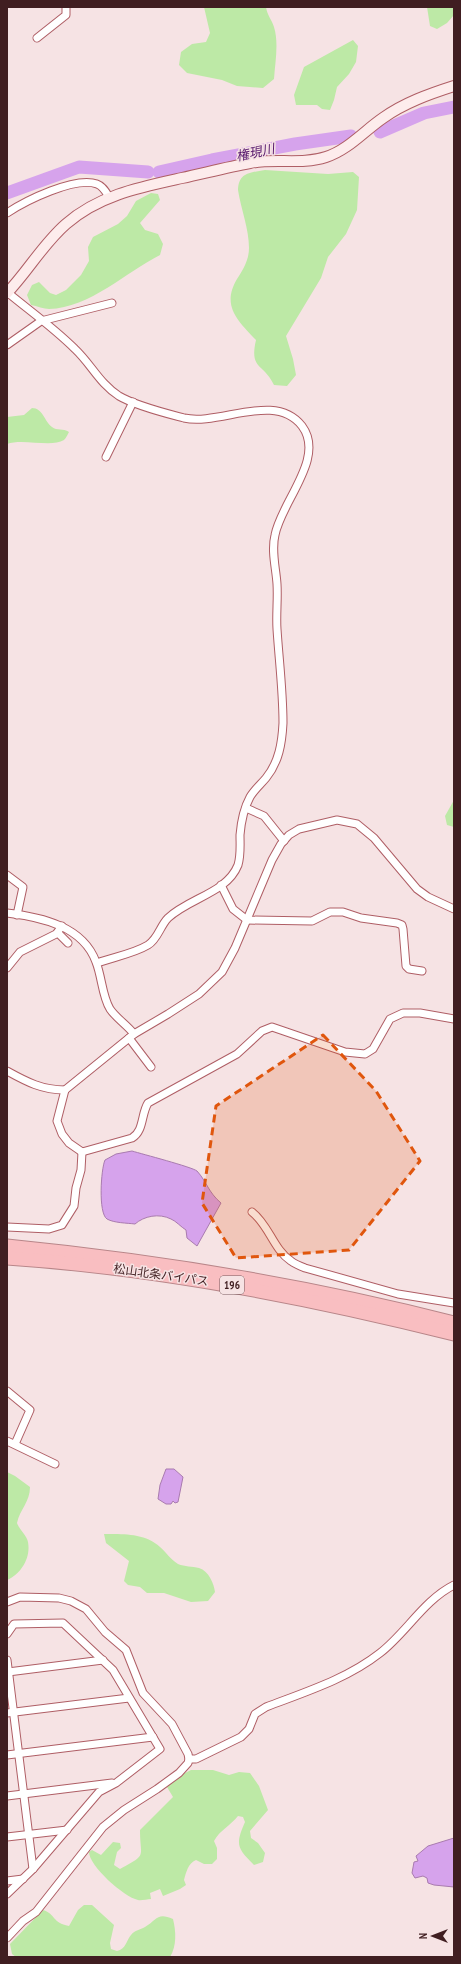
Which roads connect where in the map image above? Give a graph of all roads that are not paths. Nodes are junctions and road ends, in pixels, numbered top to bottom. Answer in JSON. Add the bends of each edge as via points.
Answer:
{"nodes":[{"id":1,"x":66,"y":7,"type":"edge"},
{"id":2,"x":37,"y":38,"type":"dead end"},
{"id":3,"x":454,"y":86,"type":"edge"},
{"id":4,"x":109,"y":197,"type":"junction"},
{"id":5,"x":7,"y":214,"type":"edge"},
{"id":6,"x":7,"y":292,"type":"edge"},
{"id":7,"x":112,"y":303,"type":"dead end"},
{"id":8,"x":41,"y":321,"type":"junction"},
{"id":9,"x":7,"y":345,"type":"edge"},
{"id":10,"x":133,"y":402,"type":"junction"},
{"id":11,"x":106,"y":457,"type":"dead end"},
{"id":12,"x":246,"y":808,"type":"junction"},
{"id":13,"x":284,"y":841,"type":"junction"},
{"id":14,"x":7,"y":875,"type":"edge"},
{"id":15,"x":221,"y":885,"type":"junction"},
{"id":16,"x":454,"y":909,"type":"edge"},
{"id":17,"x":7,"y":913,"type":"edge"},
{"id":18,"x":17,"y":915,"type":"junction"},
{"id":19,"x":247,"y":920,"type":"junction"},
{"id":20,"x":62,"y":926,"type":"junction"},
{"id":21,"x":58,"y":933,"type":"junction"},
{"id":22,"x":68,"y":943,"type":"dead end"},
{"id":23,"x":97,"y":963,"type":"junction"},
{"id":24,"x":7,"y":968,"type":"edge"},
{"id":25,"x":422,"y":971,"type":"dead end"},
{"id":26,"x":454,"y":1018,"type":"edge"},
{"id":27,"x":131,"y":1036,"type":"junction"},
{"id":28,"x":151,"y":1067,"type":"dead end"},
{"id":29,"x":7,"y":1071,"type":"edge"},
{"id":30,"x":65,"y":1090,"type":"junction"},
{"id":31,"x":82,"y":1152,"type":"junction"},
{"id":32,"x":252,"y":1212,"type":"dead end"},
{"id":33,"x":7,"y":1227,"type":"edge"},
{"id":34,"x":7,"y":1246,"type":"edge"},
{"id":35,"x":7,"y":1258,"type":"edge"},
{"id":36,"x":398,"y":1294,"type":"junction"},
{"id":37,"x":454,"y":1303,"type":"edge"},
{"id":38,"x":393,"y":1313,"type":"junction"},
{"id":39,"x":454,"y":1323,"type":"edge"},
{"id":40,"x":454,"y":1334,"type":"edge"},
{"id":41,"x":7,"y":1391,"type":"edge"},
{"id":42,"x":7,"y":1441,"type":"edge"},
{"id":43,"x":15,"y":1444,"type":"junction"},
{"id":44,"x":55,"y":1464,"type":"dead end"},
{"id":45,"x":454,"y":1585,"type":"edge"},
{"id":46,"x":7,"y":1602,"type":"edge"},
{"id":47,"x":7,"y":1634,"type":"edge"},
{"id":48,"x":7,"y":1660,"type":"edge"},
{"id":49,"x":103,"y":1660,"type":"junction"},
{"id":50,"x":8,"y":1672,"type":"junction"},
{"id":51,"x":129,"y":1698,"type":"junction"},
{"id":52,"x":10,"y":1713,"type":"edge"},
{"id":53,"x":153,"y":1737,"type":"junction"},
{"id":54,"x":18,"y":1754,"type":"junction"},
{"id":55,"x":7,"y":1755,"type":"edge"},
{"id":56,"x":189,"y":1759,"type":"junction"},
{"id":57,"x":116,"y":1783,"type":"junction"},
{"id":58,"x":22,"y":1794,"type":"junction"},
{"id":59,"x":7,"y":1796,"type":"edge"},
{"id":60,"x":67,"y":1830,"type":"junction"},
{"id":61,"x":27,"y":1834,"type":"junction"},
{"id":62,"x":7,"y":1837,"type":"edge"},
{"id":63,"x":33,"y":1869,"type":"junction"},
{"id":64,"x":22,"y":1879,"type":"junction"},
{"id":65,"x":7,"y":1881,"type":"edge"},
{"id":66,"x":7,"y":1894,"type":"edge"},
{"id":67,"x":7,"y":1938,"type":"edge"}],
"edges":[{"from":1,"to":2,"type":"street","via":[[66,15]]},
{"from":3,"to":4,"type":"street","via":[[432,93],[397,110],[337,153],[324,158],[253,163],[138,188]]},
{"from":4,"to":5,"type":"street","via":[[97,184],[80,184],[34,197]]},
{"from":4,"to":6,"type":"street","via":[[85,209],[56,233]]},
{"from":6,"to":8,"type":"street"},
{"from":7,"to":8,"type":"street"},
{"from":8,"to":9,"type":"street"},
{"from":8,"to":10,"type":"street","via":[[78,351],[110,390]]},
{"from":10,"to":11,"type":"street"},
{"from":10,"to":12,"type":"street","via":[[192,419],[276,410],[296,419],[306,432],[308,458],[280,518],[274,543],[282,740],[273,768],[251,797]]},
{"from":12,"to":13,"type":"street","via":[[264,816]]},
{"from":12,"to":15,"type":"street","via":[[240,832],[238,864],[231,877]]},
{"from":13,"to":16,"type":"street","via":[[299,829],[321,823],[337,820],[357,824],[374,838],[417,889]]},
{"from":13,"to":19,"type":"street","via":[[272,860]]},
{"from":14,"to":18,"type":"street","via":[[23,887]]},
{"from":15,"to":19,"type":"street","via":[[233,909]]},
{"from":15,"to":23,"type":"street","via":[[170,917],[156,938],[146,946]]},
{"from":17,"to":18,"type":"street"},
{"from":18,"to":20,"type":"street"},
{"from":19,"to":25,"type":"street","via":[[312,921],[330,912],[343,912],[361,918],[397,922],[404,929],[406,966]]},
{"from":19,"to":27,"type":"street","via":[[228,962],[212,983],[173,1011]]},
{"from":20,"to":21,"type":"street"},
{"from":20,"to":23,"type":"street","via":[[83,941]]},
{"from":21,"to":22,"type":"street"},
{"from":21,"to":24,"type":"street","via":[[20,952]]},
{"from":23,"to":27,"type":"street","via":[[110,1009]]},
{"from":26,"to":31,"type":"street","via":[[403,1012],[390,1019],[373,1050],[365,1054],[344,1052],[272,1027],[262,1031],[237,1054],[148,1103],[137,1136]]},
{"from":27,"to":28,"type":"street"},
{"from":27,"to":30,"type":"street"},
{"from":29,"to":30,"type":"street","via":[[32,1085]]},
{"from":30,"to":31,"type":"street","via":[[57,1121],[62,1134]]},
{"from":31,"to":33,"type":"street","via":[[74,1206],[62,1225],[49,1230]]},
{"from":32,"to":36,"type":"street","via":[[261,1220],[290,1261],[304,1268]]},
{"from":34,"to":38,"type":"highway","name":"松山北条バイパス","number":"196","via":[[147,1262],[269,1282]]},
{"from":35,"to":38,"type":"highway","name":"松山北条バイパス","number":"196","via":[[202,1280]]},
{"from":36,"to":37,"type":"street"},
{"from":36,"to":38,"type":"street"},
{"from":38,"to":39,"type":"highway","name":"松山北条バイパス","number":"196"},
{"from":38,"to":40,"type":"highway","name":"松山北条バイパス","number":"196"},
{"from":41,"to":43,"type":"street","via":[[30,1410]]},
{"from":42,"to":43,"type":"street"},
{"from":43,"to":44,"type":"street"},
{"from":45,"to":56,"type":"street","via":[[438,1595],[380,1654],[349,1673],[266,1707],[255,1714],[249,1729],[241,1736],[196,1759]]},
{"from":46,"to":56,"type":"street","via":[[20,1597],[59,1598],[86,1609],[108,1635],[126,1650],[143,1693],[172,1724]]},
{"from":47,"to":49,"type":"street","via":[[14,1624],[63,1623]]},
{"from":48,"to":50,"type":"street"},
{"from":49,"to":50,"type":"street"},
{"from":49,"to":51,"type":"street","via":[[113,1670]]},
{"from":50,"to":52,"type":"street"},
{"from":51,"to":52,"type":"street"},
{"from":51,"to":53,"type":"street"},
{"from":52,"to":54,"type":"street"},
{"from":53,"to":54,"type":"street"},
{"from":53,"to":57,"type":"street","via":[[160,1749]]},
{"from":54,"to":55,"type":"street"},
{"from":54,"to":58,"type":"street"},
{"from":56,"to":67,"type":"street","via":[[179,1772],[103,1827],[36,1912]]},
{"from":57,"to":58,"type":"street"},
{"from":57,"to":60,"type":"street","via":[[99,1792]]},
{"from":58,"to":59,"type":"street"},
{"from":58,"to":61,"type":"street"},
{"from":60,"to":61,"type":"street"},
{"from":60,"to":63,"type":"street"},
{"from":61,"to":62,"type":"street"},
{"from":61,"to":63,"type":"street"},
{"from":63,"to":64,"type":"street"},
{"from":64,"to":65,"type":"street"},
{"from":64,"to":66,"type":"street"}]}
